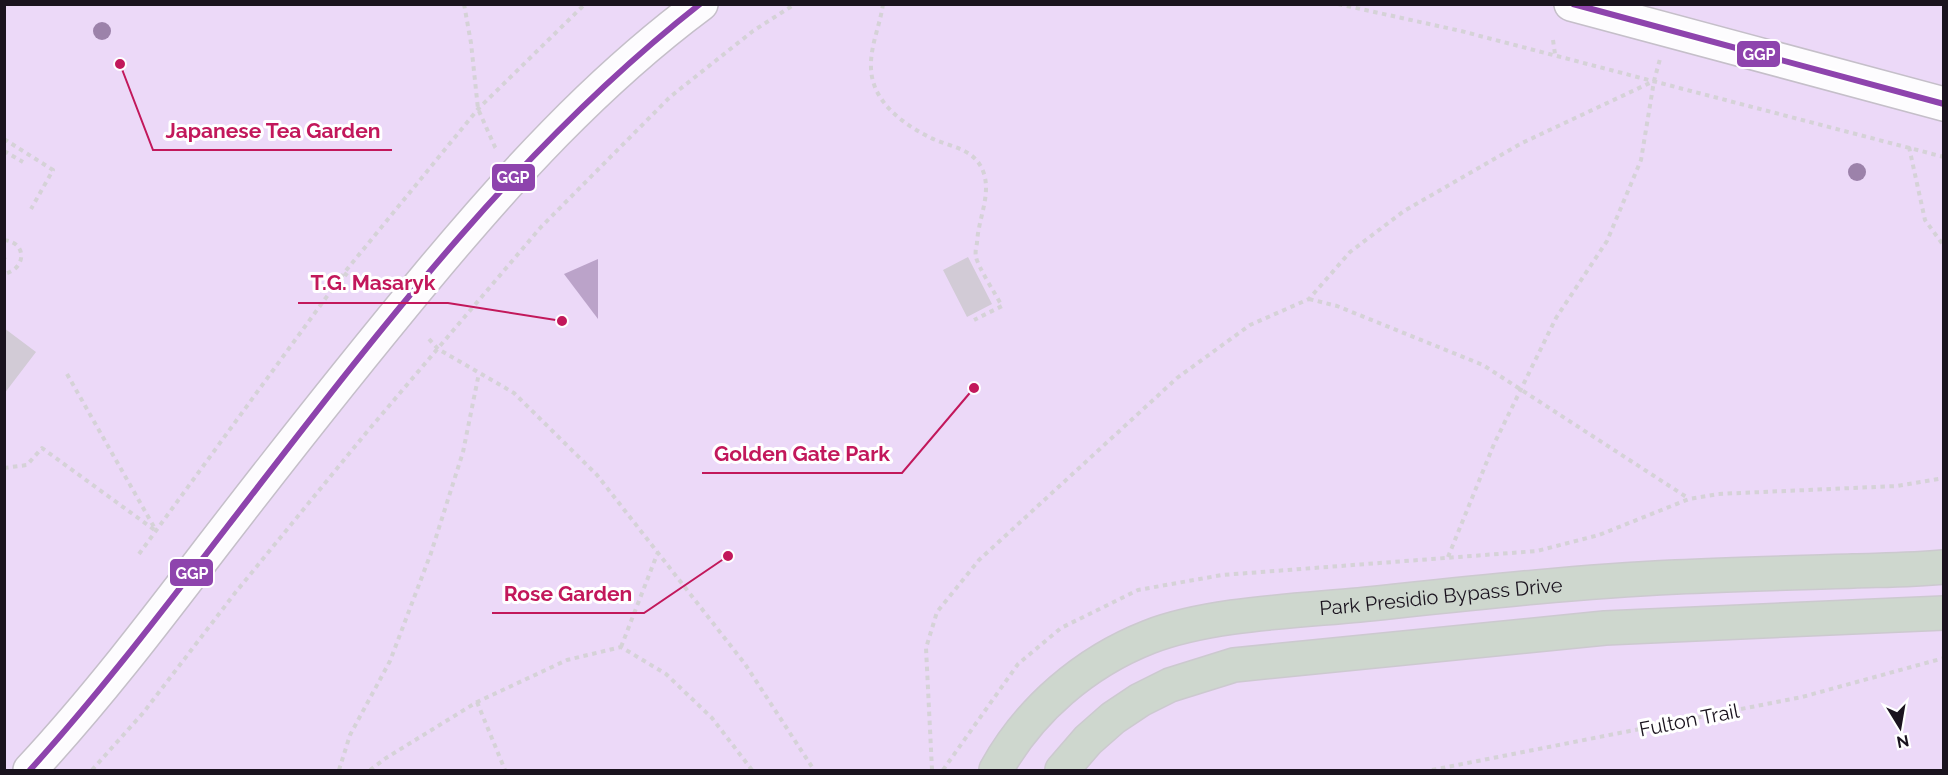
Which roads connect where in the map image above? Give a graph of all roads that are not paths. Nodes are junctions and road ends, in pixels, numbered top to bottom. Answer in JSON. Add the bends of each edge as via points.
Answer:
{"nodes":[{"id":1,"x":701,"y":4,"type":"edge"},
{"id":2,"x":1571,"y":4,"type":"edge"},
{"id":3,"x":1618,"y":10,"type":"edge"},
{"id":4,"x":1944,"y":104,"type":"edge"},
{"id":5,"x":1944,"y":567,"type":"edge"},
{"id":6,"x":1944,"y":613,"type":"edge"},
{"id":7,"x":30,"y":771,"type":"edge"},
{"id":8,"x":996,"y":771,"type":"edge"},
{"id":9,"x":1062,"y":771,"type":"edge"}],
"edges":[{"from":1,"to":7,"type":"street","via":[[598,91],[518,171],[396,314],[106,683]]},
{"from":2,"to":3,"type":"street"},
{"from":3,"to":4,"type":"street","via":[[1670,30]]},
{"from":5,"to":8,"type":"highway","name":"Park Presidio Bypass Drive","via":[[1601,581],[1188,625],[1150,636],[1081,674],[1026,727]]},
{"from":6,"to":9,"type":"highway","via":[[1605,628],[1234,665],[1170,685],[1140,700],[1088,740]]}]}
